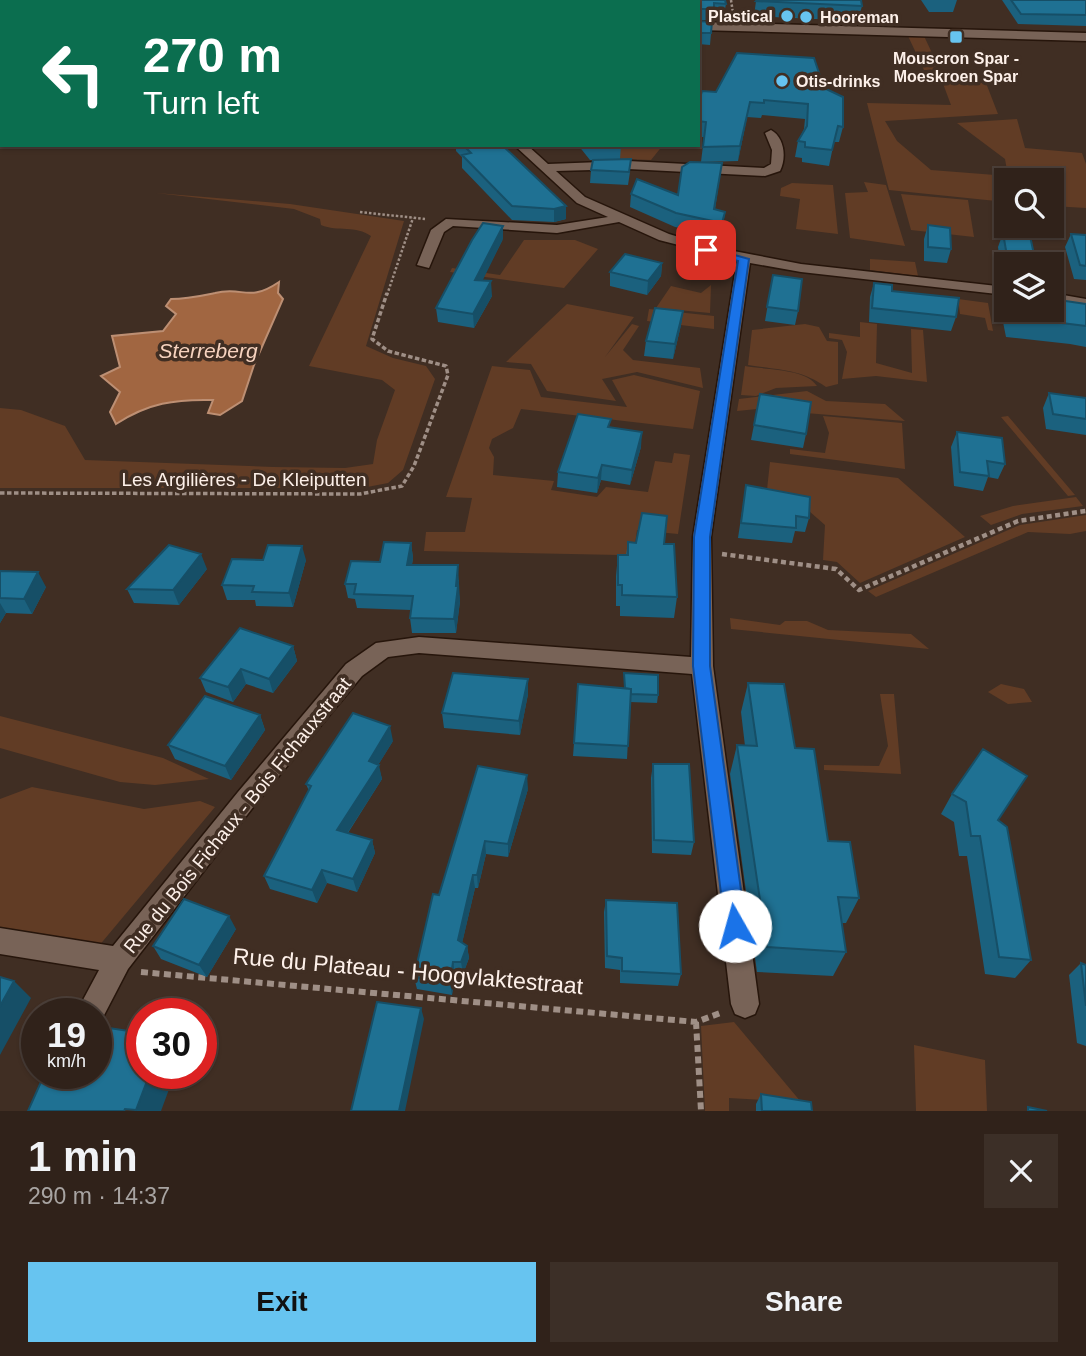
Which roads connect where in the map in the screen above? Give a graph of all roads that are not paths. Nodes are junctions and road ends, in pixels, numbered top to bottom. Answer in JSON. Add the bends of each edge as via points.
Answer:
{"nodes":[{"id":1,"x":700,"y":26,"type":"edge"},
{"id":2,"x":1086,"y":37,"type":"edge"},
{"id":3,"x":771,"y":133,"type":"dead end"},
{"id":4,"x":522,"y":147,"type":"edge"},
{"id":5,"x":545,"y":168,"type":"junction"},
{"id":6,"x":620,"y":217,"type":"junction"},
{"id":7,"x":744,"y":259,"type":"junction"},
{"id":8,"x":424,"y":265,"type":"dead end"},
{"id":9,"x":994,"y":290,"type":"edge"},
{"id":10,"x":1064,"y":299,"type":"edge"},
{"id":11,"x":1086,"y":303,"type":"edge"},
{"id":12,"x":702,"y":666,"type":"junction"},
{"id":13,"x":0,"y":941,"type":"edge"},
{"id":14,"x":119,"y":960,"type":"junction"},
{"id":15,"x":98,"y":998,"type":"edge"},
{"id":16,"x":746,"y":1004,"type":"road end"}],
"edges":[{"from":1,"to":2,"type":"main road"},
{"from":3,"to":5,"type":"street","via":[[779,163],[765,172],[628,165]]},
{"from":4,"to":5,"type":"street"},
{"from":5,"to":6,"type":"street","via":[[581,200]]},
{"from":6,"to":7,"type":"street","via":[[664,237]]},
{"from":6,"to":8,"type":"street","via":[[566,232],[451,222],[438,230]]},
{"from":7,"to":9,"type":"street"},
{"from":7,"to":12,"type":"street","via":[[702,552]]},
{"from":10,"to":11,"type":"street"},
{"from":12,"to":14,"type":"street","name":"Rue du Bois Fichaux - Bois Fichauxstraat","via":[[419,645],[383,649],[346,680]]},
{"from":12,"to":16,"type":"street"},
{"from":13,"to":14,"type":"street"},
{"from":14,"to":15,"type":"street","name":"Rue du Bois Fichaux - Bois Fichauxstraat"}]}
